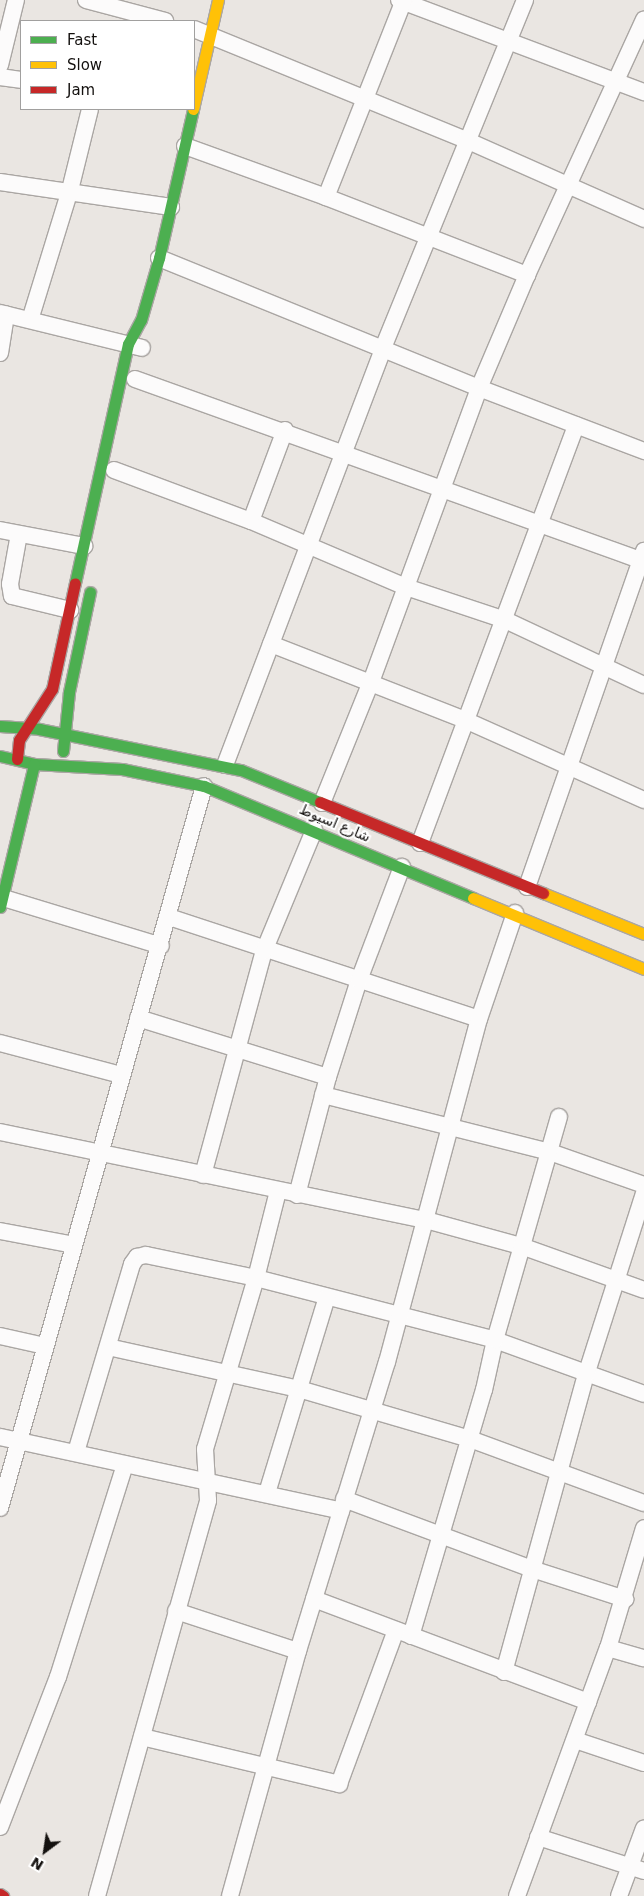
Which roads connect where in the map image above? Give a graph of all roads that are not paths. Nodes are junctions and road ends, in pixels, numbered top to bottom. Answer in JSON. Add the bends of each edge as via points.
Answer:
{"nodes":[{"id":1,"x":16,"y":0,"type":"edge"},
{"id":2,"x":86,"y":0,"type":"edge"},
{"id":3,"x":218,"y":0,"type":"edge"},
{"id":4,"x":525,"y":0,"type":"edge"},
{"id":5,"x":402,"y":1,"type":"edge"},
{"id":6,"x":116,"y":10,"type":"edge"},
{"id":7,"x":644,"y":19,"type":"edge"},
{"id":8,"x":161,"y":20,"type":"edge"},
{"id":9,"x":195,"y":29,"type":"edge"},
{"id":10,"x":212,"y":34,"type":"junction"},
{"id":11,"x":510,"y":40,"type":"junction"},
{"id":12,"x":0,"y":65,"type":"edge"},
{"id":13,"x":0,"y":77,"type":"edge"},
{"id":14,"x":20,"y":80,"type":"edge"},
{"id":15,"x":616,"y":80,"type":"junction"},
{"id":16,"x":644,"y":92,"type":"edge"},
{"id":17,"x":364,"y":99,"type":"junction"},
{"id":18,"x":195,"y":102,"type":"edge"},
{"id":19,"x":90,"y":110,"type":"edge"},
{"id":20,"x":193,"y":110,"type":"edge"},
{"id":21,"x":466,"y":140,"type":"junction"},
{"id":22,"x":185,"y":146,"type":"junction"},
{"id":23,"x":0,"y":182,"type":"edge"},
{"id":24,"x":569,"y":186,"type":"junction"},
{"id":25,"x":70,"y":190,"type":"junction"},
{"id":26,"x":326,"y":197,"type":"junction"},
{"id":27,"x":171,"y":207,"type":"junction"},
{"id":28,"x":644,"y":219,"type":"edge"},
{"id":29,"x":427,"y":237,"type":"junction"},
{"id":30,"x":159,"y":258,"type":"junction"},
{"id":31,"x":527,"y":275,"type":"junction"},
{"id":32,"x":3,"y":314,"type":"edge"},
{"id":33,"x":30,"y":320,"type":"junction"},
{"id":34,"x":135,"y":346,"type":"junction"},
{"id":35,"x":383,"y":348,"type":"junction"},
{"id":36,"x":0,"y":352,"type":"edge"},
{"id":37,"x":133,"y":386,"type":"joint"},
{"id":38,"x":479,"y":388,"type":"junction"},
{"id":39,"x":576,"y":425,"type":"junction"},
{"id":40,"x":285,"y":430,"type":"junction"},
{"id":41,"x":644,"y":451,"type":"edge"},
{"id":42,"x":346,"y":453,"type":"junction"},
{"id":43,"x":114,"y":470,"type":"dead end"},
{"id":44,"x":441,"y":491,"type":"junction"},
{"id":45,"x":251,"y":521,"type":"junction"},
{"id":46,"x":539,"y":523,"type":"junction"},
{"id":47,"x":0,"y":530,"type":"edge"},
{"id":48,"x":19,"y":534,"type":"junction"},
{"id":49,"x":308,"y":545,"type":"junction"},
{"id":50,"x":84,"y":546,"type":"junction"},
{"id":51,"x":642,"y":555,"type":"edge"},
{"id":52,"x":93,"y":576,"type":"dead end"},
{"id":53,"x":640,"y":578,"type":"edge"},
{"id":54,"x":406,"y":587,"type":"junction"},
{"id":55,"x":70,"y":610,"type":"junction"},
{"id":56,"x":505,"y":620,"type":"junction"},
{"id":57,"x":272,"y":644,"type":"junction"},
{"id":58,"x":605,"y":667,"type":"junction"},
{"id":59,"x":371,"y":682,"type":"junction"},
{"id":60,"x":644,"y":685,"type":"edge"},
{"id":61,"x":52,"y":689,"type":"junction"},
{"id":62,"x":69,"y":692,"type":"junction"},
{"id":63,"x":465,"y":720,"type":"junction"},
{"id":64,"x":0,"y":726,"type":"edge"},
{"id":65,"x":24,"y":729,"type":"junction"},
{"id":66,"x":65,"y":735,"type":"junction"},
{"id":67,"x":0,"y":756,"type":"edge"},
{"id":68,"x":18,"y":759,"type":"junction"},
{"id":69,"x":55,"y":762,"type":"junction"},
{"id":70,"x":34,"y":764,"type":"junction"},
{"id":71,"x":225,"y":765,"type":"junction"},
{"id":72,"x":571,"y":768,"type":"junction"},
{"id":73,"x":204,"y":786,"type":"junction"},
{"id":74,"x":644,"y":800,"type":"edge"},
{"id":75,"x":322,"y":803,"type":"junction"},
{"id":76,"x":314,"y":830,"type":"junction"},
{"id":77,"x":420,"y":843,"type":"junction"},
{"id":78,"x":402,"y":867,"type":"junction"},
{"id":79,"x":527,"y":887,"type":"junction"},
{"id":80,"x":1,"y":901,"type":"edge"},
{"id":81,"x":515,"y":913,"type":"junction"},
{"id":82,"x":596,"y":915,"type":"junction"},
{"id":83,"x":169,"y":917,"type":"junction"},
{"id":84,"x":644,"y":934,"type":"edge"},
{"id":85,"x":587,"y":944,"type":"junction"},
{"id":86,"x":161,"y":946,"type":"junction"},
{"id":87,"x":264,"y":951,"type":"junction"},
{"id":88,"x":644,"y":969,"type":"edge"},
{"id":89,"x":359,"y":980,"type":"junction"},
{"id":90,"x":138,"y":1018,"type":"junction"},
{"id":91,"x":480,"y":1019,"type":"junction"},
{"id":92,"x":0,"y":1043,"type":"edge"},
{"id":93,"x":237,"y":1048,"type":"junction"},
{"id":94,"x":121,"y":1075,"type":"junction"},
{"id":95,"x":328,"y":1077,"type":"junction"},
{"id":96,"x":323,"y":1095,"type":"junction"},
{"id":97,"x":559,"y":1117,"type":"dead end"},
{"id":98,"x":450,"y":1126,"type":"junction"},
{"id":99,"x":0,"y":1132,"type":"edge"},
{"id":100,"x":99,"y":1152,"type":"junction"},
{"id":101,"x":550,"y":1152,"type":"junction"},
{"id":102,"x":203,"y":1175,"type":"junction"},
{"id":103,"x":644,"y":1185,"type":"edge"},
{"id":104,"x":278,"y":1191,"type":"junction"},
{"id":105,"x":644,"y":1193,"type":"edge"},
{"id":106,"x":297,"y":1195,"type":"junction"},
{"id":107,"x":426,"y":1220,"type":"junction"},
{"id":108,"x":0,"y":1231,"type":"edge"},
{"id":109,"x":74,"y":1245,"type":"junction"},
{"id":110,"x":524,"y":1246,"type":"junction"},
{"id":111,"x":256,"y":1278,"type":"junction"},
{"id":112,"x":619,"y":1280,"type":"junction"},
{"id":113,"x":644,"y":1290,"type":"edge"},
{"id":114,"x":327,"y":1297,"type":"junction"},
{"id":115,"x":400,"y":1313,"type":"junction"},
{"id":116,"x":0,"y":1336,"type":"edge"},
{"id":117,"x":495,"y":1340,"type":"junction"},
{"id":118,"x":45,"y":1346,"type":"junction"},
{"id":119,"x":108,"y":1346,"type":"junction"},
{"id":120,"x":228,"y":1373,"type":"junction"},
{"id":121,"x":586,"y":1375,"type":"junction"},
{"id":122,"x":299,"y":1389,"type":"junction"},
{"id":123,"x":644,"y":1394,"type":"edge"},
{"id":124,"x":373,"y":1412,"type":"junction"},
{"id":125,"x":0,"y":1437,"type":"edge"},
{"id":126,"x":470,"y":1439,"type":"junction"},
{"id":127,"x":22,"y":1440,"type":"junction"},
{"id":128,"x":76,"y":1452,"type":"junction"},
{"id":129,"x":125,"y":1464,"type":"junction"},
{"id":130,"x":559,"y":1470,"type":"junction"},
{"id":131,"x":210,"y":1484,"type":"junction"},
{"id":132,"x":267,"y":1493,"type":"junction"},
{"id":133,"x":644,"y":1503,"type":"edge"},
{"id":134,"x":342,"y":1505,"type":"junction"},
{"id":135,"x":0,"y":1508,"type":"edge"},
{"id":136,"x":644,"y":1528,"type":"edge"},
{"id":137,"x":442,"y":1533,"type":"junction"},
{"id":138,"x":640,"y":1555,"type":"edge"},
{"id":139,"x":535,"y":1570,"type":"junction"},
{"id":140,"x":624,"y":1598,"type":"junction"},
{"id":141,"x":314,"y":1599,"type":"junction"},
{"id":142,"x":176,"y":1611,"type":"junction"},
{"id":143,"x":404,"y":1633,"type":"junction"},
{"id":144,"x":608,"y":1648,"type":"junction"},
{"id":145,"x":298,"y":1651,"type":"junction"},
{"id":146,"x":644,"y":1658,"type":"edge"},
{"id":147,"x":504,"y":1672,"type":"junction"},
{"id":148,"x":588,"y":1702,"type":"junction"},
{"id":149,"x":142,"y":1737,"type":"junction"},
{"id":150,"x":575,"y":1740,"type":"junction"},
{"id":151,"x":644,"y":1763,"type":"edge"},
{"id":152,"x":264,"y":1768,"type":"junction"},
{"id":153,"x":0,"y":1827,"type":"edge"},
{"id":154,"x":644,"y":1828,"type":"edge"},
{"id":155,"x":538,"y":1837,"type":"junction"},
{"id":156,"x":637,"y":1869,"type":"edge"},
{"id":157,"x":97,"y":1896,"type":"edge"},
{"id":158,"x":230,"y":1896,"type":"edge"},
{"id":159,"x":517,"y":1896,"type":"edge"},
{"id":160,"x":619,"y":1896,"type":"edge"}],
"edges":[{"from":1,"to":12,"type":"street"},
{"from":2,"to":6,"type":"street"},
{"from":3,"to":10,"type":"street"},
{"from":4,"to":11,"type":"street"},
{"from":5,"to":11,"type":"street"},
{"from":5,"to":17,"type":"street"},
{"from":6,"to":8,"type":"street"},
{"from":7,"to":15,"type":"street"},
{"from":9,"to":10,"type":"street"},
{"from":10,"to":17,"type":"street"},
{"from":10,"to":18,"type":"street"},
{"from":11,"to":15,"type":"street"},
{"from":11,"to":21,"type":"street"},
{"from":13,"to":14,"type":"street"},
{"from":15,"to":16,"type":"street"},
{"from":15,"to":24,"type":"street"},
{"from":17,"to":21,"type":"street"},
{"from":17,"to":26,"type":"street"},
{"from":19,"to":25,"type":"street"},
{"from":20,"to":22,"type":"street"},
{"from":21,"to":24,"type":"street"},
{"from":21,"to":29,"type":"street"},
{"from":22,"to":26,"type":"street"},
{"from":22,"to":27,"type":"street"},
{"from":23,"to":25,"type":"street"},
{"from":24,"to":28,"type":"street"},
{"from":24,"to":31,"type":"street"},
{"from":25,"to":27,"type":"street"},
{"from":25,"to":33,"type":"street"},
{"from":26,"to":29,"type":"street"},
{"from":27,"to":30,"type":"street"},
{"from":29,"to":31,"type":"street"},
{"from":29,"to":35,"type":"street"},
{"from":30,"to":34,"type":"street"},
{"from":30,"to":35,"type":"street"},
{"from":31,"to":38,"type":"street"},
{"from":32,"to":33,"type":"street"},
{"from":32,"to":36,"type":"street"},
{"from":33,"to":34,"type":"street"},
{"from":34,"to":37,"type":"street"},
{"from":34,"to":50,"type":"street"},
{"from":35,"to":38,"type":"street"},
{"from":35,"to":42,"type":"street"},
{"from":37,"to":40,"type":"street"},
{"from":38,"to":39,"type":"street"},
{"from":38,"to":44,"type":"street"},
{"from":39,"to":41,"type":"street"},
{"from":39,"to":46,"type":"street"},
{"from":40,"to":42,"type":"street"},
{"from":40,"to":45,"type":"street"},
{"from":42,"to":44,"type":"street"},
{"from":42,"to":49,"type":"street"},
{"from":43,"to":45,"type":"street"},
{"from":44,"to":46,"type":"street"},
{"from":44,"to":54,"type":"street"},
{"from":45,"to":49,"type":"street"},
{"from":46,"to":51,"type":"street"},
{"from":46,"to":56,"type":"street"},
{"from":47,"to":48,"type":"street"},
{"from":48,"to":50,"type":"street"},
{"from":48,"to":55,"type":"street","via":[[10,584],[12,596]]},
{"from":49,"to":54,"type":"street"},
{"from":49,"to":57,"type":"street"},
{"from":50,"to":55,"type":"street"},
{"from":51,"to":53,"type":"street"},
{"from":52,"to":62,"type":"street"},
{"from":53,"to":58,"type":"street"},
{"from":54,"to":56,"type":"street"},
{"from":54,"to":59,"type":"street"},
{"from":55,"to":61,"type":"street"},
{"from":56,"to":58,"type":"street"},
{"from":56,"to":63,"type":"street"},
{"from":57,"to":59,"type":"street"},
{"from":57,"to":71,"type":"street"},
{"from":58,"to":60,"type":"street"},
{"from":58,"to":72,"type":"street"},
{"from":59,"to":63,"type":"street"},
{"from":59,"to":75,"type":"street"},
{"from":61,"to":62,"type":"street"},
{"from":61,"to":65,"type":"street"},
{"from":62,"to":66,"type":"street"},
{"from":63,"to":72,"type":"street"},
{"from":63,"to":77,"type":"street"},
{"from":64,"to":65,"type":"street","name":"شارع اسيوط"},
{"from":65,"to":66,"type":"street","name":"شارع اسيوط"},
{"from":65,"to":68,"type":"street","via":[[16,749]]},
{"from":66,"to":69,"type":"street","via":[[63,750]]},
{"from":66,"to":71,"type":"street","name":"شارع اسيوط"},
{"from":67,"to":68,"type":"street","name":"شارع اسيوط"},
{"from":68,"to":70,"type":"street","name":"شارع اسيوط"},
{"from":69,"to":70,"type":"street","name":"شارع اسيوط"},
{"from":69,"to":73,"type":"street","name":"شارع اسيوط","via":[[122,769]]},
{"from":70,"to":80,"type":"street"},
{"from":71,"to":75,"type":"street","name":"شارع اسيوط"},
{"from":72,"to":74,"type":"street"},
{"from":72,"to":79,"type":"street"},
{"from":73,"to":76,"type":"street","name":"شارع اسيوط"},
{"from":73,"to":83,"type":"street"},
{"from":75,"to":77,"type":"street","name":"شارع اسيوط"},
{"from":76,"to":78,"type":"street","name":"شارع اسيوط"},
{"from":76,"to":87,"type":"street"},
{"from":77,"to":79,"type":"street","name":"شارع اسيوط"},
{"from":78,"to":81,"type":"street","name":"شارع اسيوط"},
{"from":78,"to":89,"type":"street"},
{"from":79,"to":82,"type":"street","name":"شارع اسيوط"},
{"from":80,"to":86,"type":"street"},
{"from":81,"to":85,"type":"street","name":"شارع اسيوط"},
{"from":81,"to":91,"type":"street"},
{"from":82,"to":84,"type":"street","name":"شارع اسيوط"},
{"from":82,"to":85,"type":"street"},
{"from":83,"to":86,"type":"street"},
{"from":83,"to":87,"type":"street"},
{"from":85,"to":88,"type":"street","name":"شارع اسيوط"},
{"from":86,"to":90,"type":"street"},
{"from":87,"to":89,"type":"street"},
{"from":87,"to":93,"type":"street"},
{"from":89,"to":91,"type":"street"},
{"from":89,"to":95,"type":"street"},
{"from":90,"to":93,"type":"street"},
{"from":90,"to":94,"type":"street"},
{"from":91,"to":98,"type":"street"},
{"from":92,"to":94,"type":"street"},
{"from":93,"to":95,"type":"street"},
{"from":93,"to":102,"type":"street"},
{"from":94,"to":100,"type":"street"},
{"from":95,"to":96,"type":"street"},
{"from":96,"to":98,"type":"street"},
{"from":96,"to":106,"type":"street"},
{"from":97,"to":101,"type":"street"},
{"from":98,"to":101,"type":"street"},
{"from":98,"to":107,"type":"street"},
{"from":99,"to":100,"type":"street"},
{"from":100,"to":102,"type":"street"},
{"from":100,"to":109,"type":"street"},
{"from":101,"to":103,"type":"street"},
{"from":101,"to":110,"type":"street"},
{"from":102,"to":104,"type":"street"},
{"from":104,"to":106,"type":"street"},
{"from":104,"to":111,"type":"street"},
{"from":105,"to":112,"type":"street"},
{"from":106,"to":107,"type":"street"},
{"from":107,"to":110,"type":"street"},
{"from":107,"to":115,"type":"street"},
{"from":108,"to":109,"type":"street"},
{"from":109,"to":118,"type":"street"},
{"from":110,"to":112,"type":"street"},
{"from":110,"to":117,"type":"street"},
{"from":111,"to":114,"type":"street"},
{"from":111,"to":119,"type":"street","via":[[146,1255],[137,1257]]},
{"from":111,"to":120,"type":"street"},
{"from":112,"to":113,"type":"street"},
{"from":112,"to":121,"type":"street"},
{"from":114,"to":115,"type":"street"},
{"from":114,"to":122,"type":"street"},
{"from":115,"to":117,"type":"street"},
{"from":115,"to":124,"type":"street"},
{"from":116,"to":118,"type":"street"},
{"from":117,"to":121,"type":"street"},
{"from":117,"to":126,"type":"street"},
{"from":118,"to":127,"type":"street"},
{"from":119,"to":120,"type":"street"},
{"from":119,"to":128,"type":"street"},
{"from":120,"to":122,"type":"street"},
{"from":120,"to":131,"type":"street","via":[[205,1449],[205,1470]]},
{"from":121,"to":123,"type":"street"},
{"from":121,"to":130,"type":"street"},
{"from":122,"to":124,"type":"street"},
{"from":122,"to":132,"type":"street"},
{"from":124,"to":126,"type":"street"},
{"from":124,"to":134,"type":"street"},
{"from":125,"to":127,"type":"street"},
{"from":126,"to":130,"type":"street"},
{"from":126,"to":137,"type":"street"},
{"from":127,"to":128,"type":"street"},
{"from":127,"to":135,"type":"street"},
{"from":128,"to":129,"type":"street"},
{"from":129,"to":131,"type":"street"},
{"from":129,"to":153,"type":"street","via":[[58,1678]]},
{"from":130,"to":133,"type":"street"},
{"from":130,"to":139,"type":"street"},
{"from":131,"to":132,"type":"street"},
{"from":131,"to":142,"type":"street"},
{"from":132,"to":134,"type":"street"},
{"from":134,"to":137,"type":"street"},
{"from":134,"to":141,"type":"street"},
{"from":136,"to":138,"type":"street"},
{"from":137,"to":139,"type":"street"},
{"from":137,"to":143,"type":"street"},
{"from":138,"to":140,"type":"street"},
{"from":139,"to":140,"type":"street"},
{"from":139,"to":147,"type":"street"},
{"from":140,"to":144,"type":"street"},
{"from":141,"to":143,"type":"street"},
{"from":141,"to":145,"type":"street"},
{"from":142,"to":145,"type":"street"},
{"from":142,"to":149,"type":"street"},
{"from":143,"to":147,"type":"street"},
{"from":143,"to":152,"type":"street","via":[[339,1784]]},
{"from":144,"to":146,"type":"street"},
{"from":144,"to":148,"type":"street"},
{"from":145,"to":152,"type":"street"},
{"from":147,"to":148,"type":"street"},
{"from":148,"to":150,"type":"street"},
{"from":149,"to":152,"type":"street"},
{"from":149,"to":157,"type":"street"},
{"from":150,"to":151,"type":"street"},
{"from":150,"to":155,"type":"street"},
{"from":152,"to":158,"type":"street"},
{"from":154,"to":156,"type":"street"},
{"from":155,"to":156,"type":"street"},
{"from":155,"to":159,"type":"street"},
{"from":156,"to":160,"type":"street"}]}
